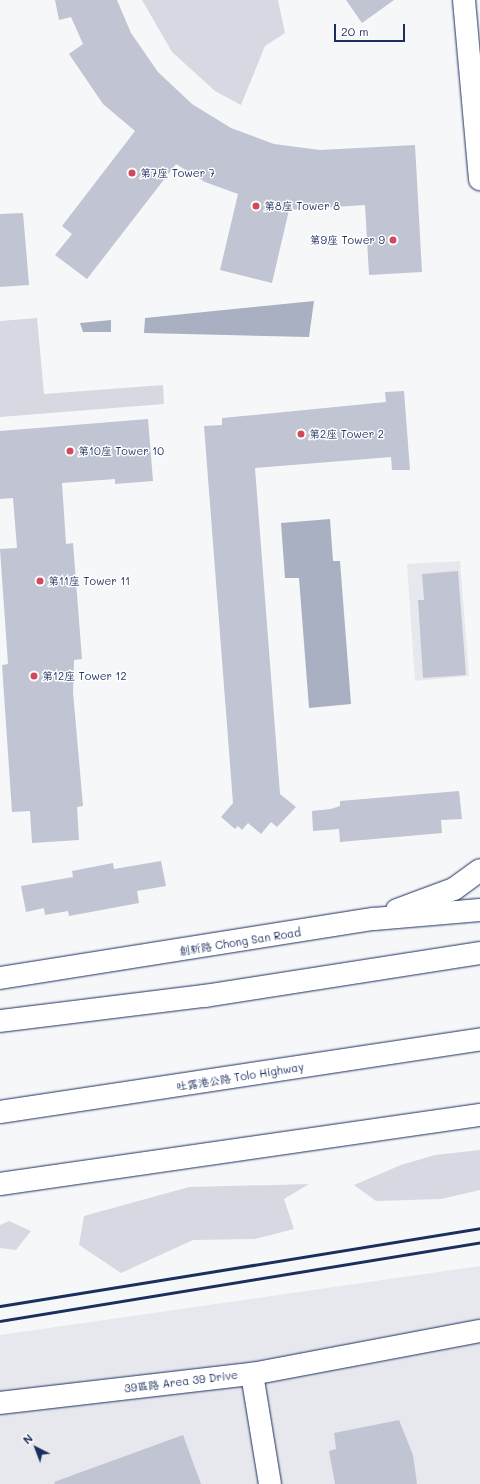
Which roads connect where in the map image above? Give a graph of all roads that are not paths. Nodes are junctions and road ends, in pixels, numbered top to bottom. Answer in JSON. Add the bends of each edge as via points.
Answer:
{"nodes":[{"id":1,"x":464,"y":0,"type":"edge"},
{"id":2,"x":480,"y":179,"type":"edge"},
{"id":3,"x":480,"y":870,"type":"edge"},
{"id":4,"x":480,"y":910,"type":"edge"},
{"id":5,"x":374,"y":919,"type":"junction"},
{"id":6,"x":480,"y":953,"type":"edge"},
{"id":7,"x":0,"y":978,"type":"edge"},
{"id":8,"x":0,"y":1021,"type":"edge"},
{"id":9,"x":480,"y":1039,"type":"edge"},
{"id":10,"x":0,"y":1112,"type":"edge"},
{"id":11,"x":480,"y":1115,"type":"edge"},
{"id":12,"x":0,"y":1184,"type":"edge"},
{"id":13,"x":480,"y":1331,"type":"edge"},
{"id":14,"x":252,"y":1374,"type":"junction"},
{"id":15,"x":0,"y":1403,"type":"edge"},
{"id":16,"x":270,"y":1484,"type":"edge"}],
"edges":[{"from":1,"to":2,"type":"main road"},
{"from":3,"to":5,"type":"main road","via":[[454,889]]},
{"from":4,"to":5,"type":"main road","name":"創新路 Chong San Road"},
{"from":5,"to":7,"type":"main road","name":"創新路 Chong San Road"},
{"from":6,"to":8,"type":"main road","via":[[205,996]]},
{"from":9,"to":10,"type":"main road","name":"吐露港公路 Tolo Highway"},
{"from":11,"to":12,"type":"main road"},
{"from":13,"to":14,"type":"main road"},
{"from":14,"to":15,"type":"main road","name":"39區路 Area 39 Drive"},
{"from":14,"to":16,"type":"main road","name":"39區路 Area 39 Drive"}]}
